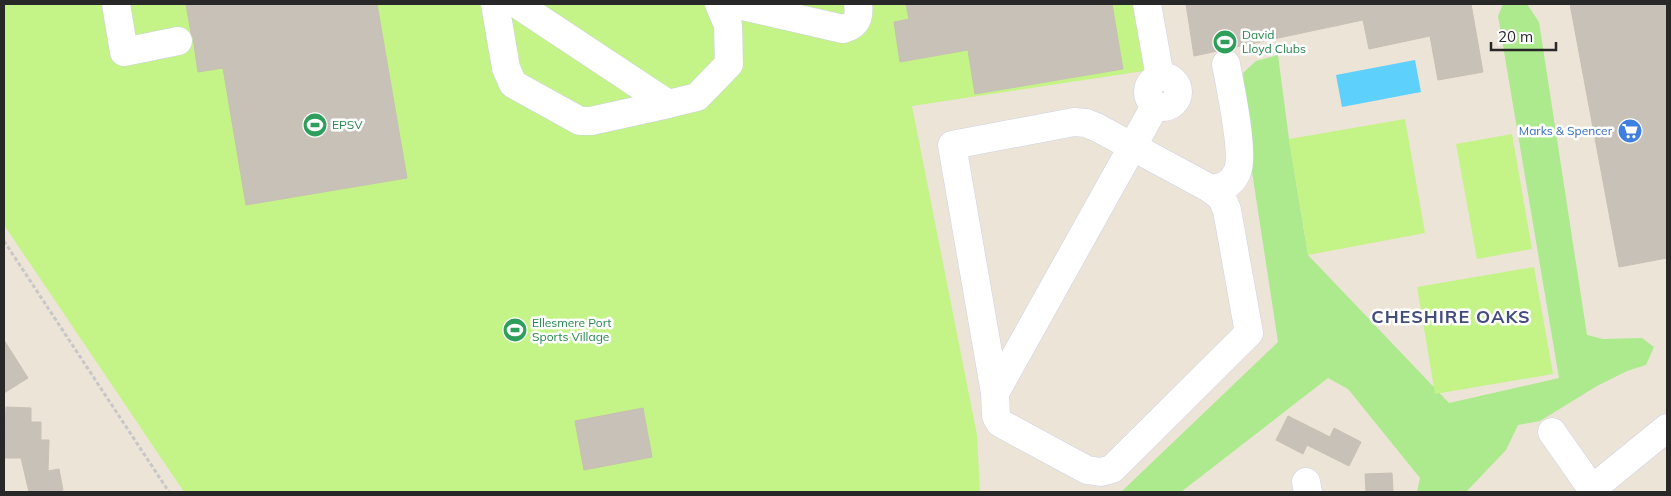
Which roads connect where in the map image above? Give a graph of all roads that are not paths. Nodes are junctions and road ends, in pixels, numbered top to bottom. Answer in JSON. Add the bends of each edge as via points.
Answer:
{"nodes":[{"id":1,"x":116,"y":4,"type":"edge"},
{"id":2,"x":495,"y":4,"type":"edge"},
{"id":3,"x":517,"y":4,"type":"edge"},
{"id":4,"x":719,"y":4,"type":"edge"},
{"id":5,"x":734,"y":4,"type":"edge"},
{"id":6,"x":858,"y":4,"type":"edge"},
{"id":7,"x":1147,"y":4,"type":"edge"},
{"id":8,"x":178,"y":41,"type":"dead end"},
{"id":9,"x":1226,"y":64,"type":"dead end"},
{"id":10,"x":668,"y":104,"type":"junction"},
{"id":11,"x":1132,"y":146,"type":"junction"},
{"id":12,"x":1210,"y":188,"type":"junction"},
{"id":13,"x":995,"y":393,"type":"junction"},
{"id":14,"x":1667,"y":428,"type":"edge"},
{"id":15,"x":1552,"y":432,"type":"dead end"}],
"edges":[{"from":1,"to":8,"type":"street","via":[[124,52]]},
{"from":2,"to":10,"type":"street","via":[[506,68],[513,84],[580,121]]},
{"from":3,"to":10,"type":"street"},
{"from":4,"to":10,"type":"street","via":[[728,25],[729,64],[697,97]]},
{"from":5,"to":6,"type":"street","via":[[843,29],[857,21]]},
{"from":7,"to":11,"type":"street","via":[[1160,77],[1150,83],[1147,93],[1155,106]]},
{"from":9,"to":12,"type":"street","via":[[1240,154],[1238,171],[1230,183],[1219,189]]},
{"from":11,"to":12,"type":"street"},
{"from":11,"to":13,"type":"street"},
{"from":11,"to":13,"type":"street","via":[[1098,128],[1074,122],[952,145]]},
{"from":12,"to":13,"type":"street","via":[[1222,198],[1227,210],[1249,333],[1124,458],[1112,469],[1101,472],[1087,470],[1000,423],[996,416]]},
{"from":14,"to":15,"type":"street","via":[[1592,489]]}]}
